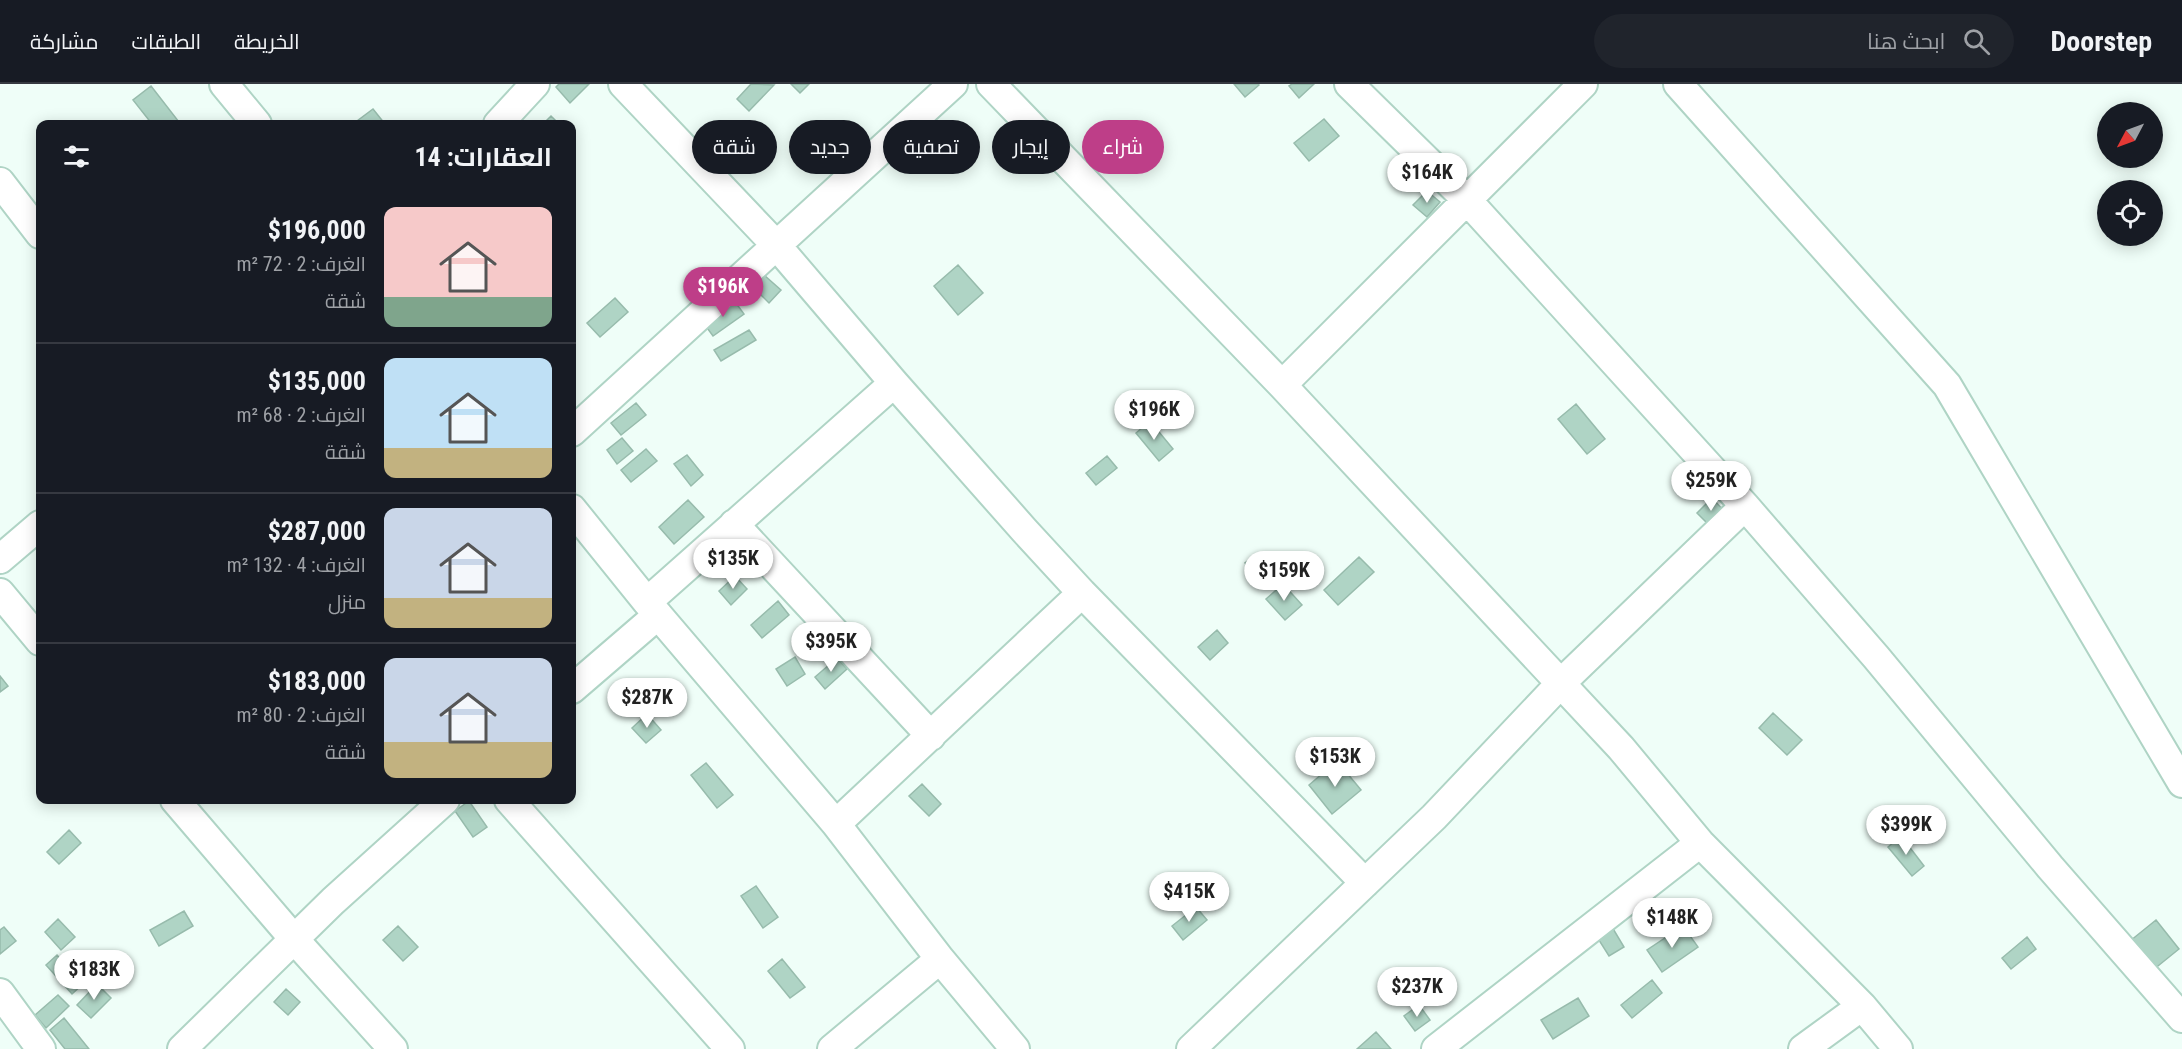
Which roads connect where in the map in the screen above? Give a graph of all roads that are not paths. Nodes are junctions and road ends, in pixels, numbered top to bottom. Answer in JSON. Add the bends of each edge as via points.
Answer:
{"nodes":[{"id":1,"x":224,"y":84,"type":"edge"},
{"id":2,"x":536,"y":84,"type":"edge"},
{"id":3,"x":623,"y":84,"type":"edge"},
{"id":4,"x":953,"y":84,"type":"edge"},
{"id":5,"x":991,"y":84,"type":"edge"},
{"id":6,"x":1349,"y":84,"type":"edge"},
{"id":7,"x":1583,"y":84,"type":"edge"},
{"id":8,"x":1678,"y":84,"type":"edge"},
{"id":9,"x":254,"y":120,"type":"edge"},
{"id":10,"x":502,"y":120,"type":"edge"},
{"id":11,"x":0,"y":182,"type":"edge"},
{"id":12,"x":1466,"y":199,"type":"junction"},
{"id":13,"x":36,"y":229,"type":"edge"},
{"id":14,"x":777,"y":246,"type":"junction"},
{"id":15,"x":894,"y":383,"type":"junction"},
{"id":16,"x":1282,"y":385,"type":"junction"},
{"id":17,"x":576,"y":428,"type":"edge"},
{"id":18,"x":1745,"y":506,"type":"junction"},
{"id":19,"x":576,"y":514,"type":"edge"},
{"id":20,"x":734,"y":524,"type":"junction"},
{"id":21,"x":36,"y":528,"type":"edge"},
{"id":22,"x":0,"y":558,"type":"edge"},
{"id":23,"x":0,"y":593,"type":"edge"},
{"id":24,"x":1082,"y":593,"type":"junction"},
{"id":25,"x":652,"y":608,"type":"junction"},
{"id":26,"x":36,"y":636,"type":"edge"},
{"id":27,"x":1561,"y":683,"type":"junction"},
{"id":28,"x":576,"y":685,"type":"edge"},
{"id":29,"x":931,"y":736,"type":"junction"},
{"id":30,"x":2182,"y":783,"type":"edge"},
{"id":31,"x":179,"y":804,"type":"edge"},
{"id":32,"x":441,"y":804,"type":"edge"},
{"id":33,"x":513,"y":804,"type":"edge"},
{"id":34,"x":836,"y":824,"type":"junction"},
{"id":35,"x":1700,"y":843,"type":"junction"},
{"id":36,"x":1365,"y":883,"type":"junction"},
{"id":37,"x":294,"y":939,"type":"junction"},
{"id":38,"x":939,"y":959,"type":"junction"},
{"id":39,"x":0,"y":993,"type":"edge"},
{"id":40,"x":1862,"y":1006,"type":"junction"},
{"id":41,"x":2182,"y":1018,"type":"edge"},
{"id":42,"x":41,"y":1049,"type":"edge"},
{"id":43,"x":182,"y":1049,"type":"edge"},
{"id":44,"x":393,"y":1049,"type":"edge"},
{"id":45,"x":730,"y":1049,"type":"edge"},
{"id":46,"x":832,"y":1049,"type":"edge"},
{"id":47,"x":1015,"y":1049,"type":"edge"},
{"id":48,"x":1191,"y":1049,"type":"edge"},
{"id":49,"x":1436,"y":1049,"type":"edge"},
{"id":50,"x":1803,"y":1049,"type":"edge"},
{"id":51,"x":1898,"y":1049,"type":"edge"}],
"edges":[{"from":1,"to":9,"type":"street"},
{"from":2,"to":10,"type":"street"},
{"from":3,"to":14,"type":"street"},
{"from":4,"to":14,"type":"street"},
{"from":5,"to":16,"type":"street"},
{"from":6,"to":12,"type":"street"},
{"from":7,"to":12,"type":"street"},
{"from":8,"to":30,"type":"street","via":[[1947,385]]},
{"from":11,"to":13,"type":"street"},
{"from":12,"to":16,"type":"street"},
{"from":12,"to":18,"type":"street"},
{"from":14,"to":15,"type":"street"},
{"from":14,"to":17,"type":"street"},
{"from":15,"to":20,"type":"street"},
{"from":15,"to":24,"type":"street"},
{"from":16,"to":27,"type":"street"},
{"from":18,"to":27,"type":"street"},
{"from":18,"to":41,"type":"street"},
{"from":19,"to":25,"type":"street"},
{"from":20,"to":25,"type":"street"},
{"from":20,"to":29,"type":"street"},
{"from":21,"to":22,"type":"street"},
{"from":23,"to":26,"type":"street"},
{"from":24,"to":29,"type":"street"},
{"from":24,"to":36,"type":"street"},
{"from":25,"to":28,"type":"street"},
{"from":25,"to":34,"type":"street"},
{"from":27,"to":35,"type":"street"},
{"from":27,"to":36,"type":"street","via":[[1434,817]]},
{"from":29,"to":34,"type":"street"},
{"from":31,"to":37,"type":"street"},
{"from":32,"to":37,"type":"street"},
{"from":33,"to":45,"type":"street"},
{"from":34,"to":38,"type":"street"},
{"from":35,"to":40,"type":"street"},
{"from":35,"to":49,"type":"street"},
{"from":36,"to":48,"type":"street"},
{"from":37,"to":43,"type":"street"},
{"from":37,"to":44,"type":"street"},
{"from":38,"to":46,"type":"street"},
{"from":38,"to":47,"type":"street"},
{"from":39,"to":42,"type":"street"},
{"from":40,"to":50,"type":"street"},
{"from":40,"to":51,"type":"street"}]}
